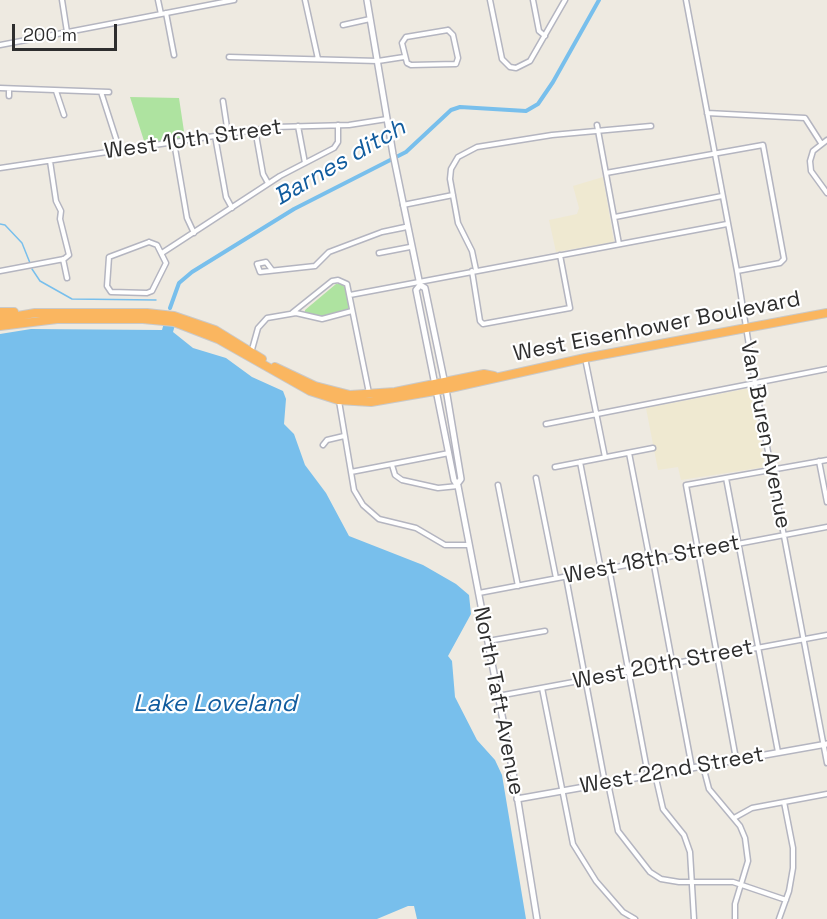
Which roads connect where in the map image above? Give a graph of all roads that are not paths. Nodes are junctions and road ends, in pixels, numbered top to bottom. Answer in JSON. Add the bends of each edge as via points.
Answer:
{"nodes":[{"id":1,"x":62,"y":0,"type":"edge"},
{"id":2,"x":158,"y":0,"type":"edge"},
{"id":3,"x":234,"y":0,"type":"edge"},
{"id":4,"x":305,"y":0,"type":"edge"},
{"id":5,"x":367,"y":0,"type":"edge"},
{"id":6,"x":490,"y":0,"type":"edge"},
{"id":7,"x":533,"y":0,"type":"edge"},
{"id":8,"x":565,"y":0,"type":"edge"},
{"id":9,"x":686,"y":0,"type":"edge"},
{"id":10,"x":223,"y":1,"type":"edge"},
{"id":11,"x":163,"y":13,"type":"junction"},
{"id":12,"x":370,"y":19,"type":"junction"},
{"id":13,"x":343,"y":25,"type":"dead end"},
{"id":14,"x":67,"y":33,"type":"junction"},
{"id":15,"x":545,"y":36,"type":"junction"},
{"id":16,"x":0,"y":45,"type":"edge"},
{"id":17,"x":174,"y":55,"type":"dead end"},
{"id":18,"x":229,"y":57,"type":"dead end"},
{"id":19,"x":404,"y":57,"type":"junction"},
{"id":20,"x":318,"y":59,"type":"junction"},
{"id":21,"x":378,"y":61,"type":"junction"},
{"id":22,"x":0,"y":88,"type":"edge"},
{"id":23,"x":9,"y":88,"type":"junction"},
{"id":24,"x":56,"y":91,"type":"junction"},
{"id":25,"x":101,"y":92,"type":"junction"},
{"id":26,"x":109,"y":92,"type":"dead end"},
{"id":27,"x":9,"y":96,"type":"dead end"},
{"id":28,"x":223,"y":101,"type":"dead end"},
{"id":29,"x":707,"y":113,"type":"junction"},
{"id":30,"x":64,"y":115,"type":"dead end"},
{"id":31,"x":387,"y":119,"type":"junction"},
{"id":32,"x":338,"y":125,"type":"junction"},
{"id":33,"x":597,"y":125,"type":"dead end"},
{"id":34,"x":298,"y":126,"type":"junction"},
{"id":35,"x":651,"y":126,"type":"dead end"},
{"id":36,"x":255,"y":129,"type":"junction"},
{"id":37,"x":598,"y":131,"type":"junction"},
{"id":38,"x":228,"y":134,"type":"junction"},
{"id":39,"x":215,"y":136,"type":"junction"},
{"id":40,"x":827,"y":140,"type":"edge"},
{"id":41,"x":174,"y":142,"type":"junction"},
{"id":42,"x":821,"y":143,"type":"junction"},
{"id":43,"x":120,"y":151,"type":"junction"},
{"id":44,"x":714,"y":153,"type":"junction"},
{"id":45,"x":50,"y":161,"type":"junction"},
{"id":46,"x":305,"y":162,"type":"junction"},
{"id":47,"x":0,"y":168,"type":"edge"},
{"id":48,"x":606,"y":173,"type":"junction"},
{"id":49,"x":268,"y":184,"type":"junction"},
{"id":50,"x":827,"y":193,"type":"edge"},
{"id":51,"x":453,"y":195,"type":"junction"},
{"id":52,"x":722,"y":196,"type":"junction"},
{"id":53,"x":403,"y":205,"type":"junction"},
{"id":54,"x":232,"y":208,"type":"junction"},
{"id":55,"x":615,"y":217,"type":"junction"},
{"id":56,"x":727,"y":224,"type":"junction"},
{"id":57,"x":406,"y":227,"type":"junction"},
{"id":58,"x":194,"y":232,"type":"junction"},
{"id":59,"x":619,"y":244,"type":"junction"},
{"id":60,"x":410,"y":247,"type":"junction"},
{"id":61,"x":379,"y":253,"type":"dead end"},
{"id":62,"x":162,"y":254,"type":"junction"},
{"id":63,"x":560,"y":255,"type":"junction"},
{"id":64,"x":63,"y":259,"type":"junction"},
{"id":65,"x":272,"y":270,"type":"dead end"},
{"id":66,"x":0,"y":271,"type":"edge"},
{"id":67,"x":474,"y":271,"type":"junction"},
{"id":68,"x":737,"y":271,"type":"junction"},
{"id":69,"x":67,"y":278,"type":"dead end"},
{"id":70,"x":419,"y":283,"type":"junction"},
{"id":71,"x":351,"y":295,"type":"junction"},
{"id":72,"x":352,"y":311,"type":"junction"},
{"id":73,"x":0,"y":312,"type":"edge"},
{"id":74,"x":292,"y":313,"type":"junction"},
{"id":75,"x":827,"y":313,"type":"edge"},
{"id":76,"x":24,"y":314,"type":"junction"},
{"id":77,"x":0,"y":319,"type":"edge"},
{"id":78,"x":0,"y":326,"type":"edge"},
{"id":79,"x":745,"y":329,"type":"junction"},
{"id":80,"x":251,"y":356,"type":"junction"},
{"id":81,"x":585,"y":358,"type":"junction"},
{"id":82,"x":827,"y":369,"type":"edge"},
{"id":83,"x":754,"y":383,"type":"junction"},
{"id":84,"x":441,"y":386,"type":"junction"},
{"id":85,"x":339,"y":397,"type":"junction"},
{"id":86,"x":370,"y":399,"type":"junction"},
{"id":87,"x":596,"y":414,"type":"junction"},
{"id":88,"x":546,"y":424,"type":"dead end"},
{"id":89,"x":344,"y":436,"type":"junction"},
{"id":90,"x":323,"y":445,"type":"dead end"},
{"id":91,"x":653,"y":448,"type":"dead end"},
{"id":92,"x":449,"y":453,"type":"junction"},
{"id":93,"x":629,"y":453,"type":"junction"},
{"id":94,"x":605,"y":457,"type":"junction"},
{"id":95,"x":827,"y":460,"type":"edge"},
{"id":96,"x":819,"y":461,"type":"junction"},
{"id":97,"x":580,"y":462,"type":"junction"},
{"id":98,"x":392,"y":465,"type":"junction"},
{"id":99,"x":555,"y":467,"type":"dead end"},
{"id":100,"x":771,"y":470,"type":"junction"},
{"id":101,"x":351,"y":472,"type":"junction"},
{"id":102,"x":536,"y":478,"type":"dead end"},
{"id":103,"x":726,"y":478,"type":"junction"},
{"id":104,"x":458,"y":485,"type":"junction"},
{"id":105,"x":498,"y":485,"type":"dead end"},
{"id":106,"x":827,"y":502,"type":"edge"},
{"id":107,"x":827,"y":527,"type":"edge"},
{"id":108,"x":784,"y":535,"type":"junction"},
{"id":109,"x":738,"y":544,"type":"junction"},
{"id":110,"x":468,"y":545,"type":"junction"},
{"id":111,"x":698,"y":552,"type":"junction"},
{"id":112,"x":651,"y":560,"type":"junction"},
{"id":113,"x":609,"y":568,"type":"junction"},
{"id":114,"x":601,"y":570,"type":"junction"},
{"id":115,"x":566,"y":577,"type":"junction"},
{"id":116,"x":556,"y":578,"type":"junction"},
{"id":117,"x":518,"y":586,"type":"junction"},
{"id":118,"x":478,"y":593,"type":"junction"},
{"id":119,"x":545,"y":631,"type":"dead end"},
{"id":120,"x":827,"y":635,"type":"edge"},
{"id":121,"x":804,"y":639,"type":"junction"},
{"id":122,"x":487,"y":641,"type":"junction"},
{"id":123,"x":758,"y":648,"type":"junction"},
{"id":124,"x":717,"y":655,"type":"junction"},
{"id":125,"x":673,"y":663,"type":"junction"},
{"id":126,"x":629,"y":672,"type":"junction"},
{"id":127,"x":585,"y":680,"type":"junction"},
{"id":128,"x":542,"y":688,"type":"junction"},
{"id":129,"x":498,"y":696,"type":"junction"},
{"id":130,"x":825,"y":744,"type":"edge"},
{"id":131,"x":778,"y":752,"type":"junction"},
{"id":132,"x":736,"y":759,"type":"junction"},
{"id":133,"x":827,"y":763,"type":"edge"},
{"id":134,"x":703,"y":766,"type":"junction"},
{"id":135,"x":692,"y":768,"type":"junction"},
{"id":136,"x":655,"y":774,"type":"junction"},
{"id":137,"x":648,"y":775,"type":"junction"},
{"id":138,"x":606,"y":782,"type":"junction"},
{"id":139,"x":561,"y":791,"type":"junction"},
{"id":140,"x":827,"y":794,"type":"edge"},
{"id":141,"x":517,"y":799,"type":"junction"},
{"id":142,"x":784,"y":802,"type":"junction"},
{"id":143,"x":734,"y":818,"type":"junction"},
{"id":144,"x":693,"y":882,"type":"junction"},
{"id":145,"x":741,"y":884,"type":"junction"},
{"id":146,"x":786,"y":900,"type":"junction"},
{"id":147,"x":537,"y":919,"type":"edge"},
{"id":148,"x":635,"y":919,"type":"edge"},
{"id":149,"x":694,"y":919,"type":"edge"},
{"id":150,"x":735,"y":919,"type":"edge"},
{"id":151,"x":779,"y":919,"type":"edge"}],
"edges":[{"from":1,"to":14,"type":"street"},
{"from":2,"to":11,"type":"street"},
{"from":3,"to":10,"type":"street"},
{"from":4,"to":20,"type":"street"},
{"from":5,"to":12,"type":"main road","name":"North Taft Avenue"},
{"from":6,"to":15,"type":"street","via":[[502,59],[514,68],[528,63]]},
{"from":7,"to":15,"type":"street","via":[[539,31]]},
{"from":8,"to":15,"type":"street"},
{"from":9,"to":29,"type":"street","name":"Van Buren Avenue"},
{"from":10,"to":11,"type":"street"},
{"from":11,"to":14,"type":"street"},
{"from":11,"to":17,"type":"street"},
{"from":12,"to":13,"type":"street"},
{"from":12,"to":21,"type":"main road","name":"North Taft Avenue"},
{"from":14,"to":16,"type":"street"},
{"from":18,"to":20,"type":"street"},
{"from":19,"to":19,"type":"street","via":[[402,43],[406,37],[448,30],[453,35],[458,58],[453,66],[411,65]]},
{"from":19,"to":21,"type":"street"},
{"from":20,"to":21,"type":"street"},
{"from":21,"to":31,"type":"main road","name":"North Taft Avenue"},
{"from":22,"to":23,"type":"street"},
{"from":23,"to":24,"type":"street"},
{"from":23,"to":27,"type":"street"},
{"from":24,"to":25,"type":"street"},
{"from":24,"to":30,"type":"street"},
{"from":25,"to":26,"type":"street"},
{"from":25,"to":43,"type":"street"},
{"from":28,"to":38,"type":"street"},
{"from":29,"to":42,"type":"street","via":[[805,118]]},
{"from":29,"to":44,"type":"street","name":"Van Buren Avenue"},
{"from":31,"to":32,"type":"street","name":"West 10th Street"},
{"from":31,"to":53,"type":"main road","name":"North Taft Avenue"},
{"from":32,"to":34,"type":"street","name":"West 10th Street"},
{"from":32,"to":46,"type":"street","via":[[336,146]]},
{"from":33,"to":37,"type":"street"},
{"from":34,"to":36,"type":"street","name":"West 10th Street"},
{"from":34,"to":46,"type":"street"},
{"from":35,"to":37,"type":"street"},
{"from":36,"to":38,"type":"street","name":"West 10th Street"},
{"from":36,"to":49,"type":"street"},
{"from":37,"to":48,"type":"street"},
{"from":37,"to":51,"type":"street","via":[[468,150],[451,169]]},
{"from":38,"to":39,"type":"street","name":"West 10th Street"},
{"from":39,"to":41,"type":"street","name":"West 10th Street"},
{"from":39,"to":54,"type":"street","via":[[226,197]]},
{"from":40,"to":42,"type":"street"},
{"from":41,"to":43,"type":"street","name":"West 10th Street"},
{"from":41,"to":58,"type":"street","via":[[188,222]]},
{"from":42,"to":50,"type":"street","via":[[813,151],[811,171]]},
{"from":43,"to":45,"type":"street","name":"West 10th Street"},
{"from":44,"to":48,"type":"street"},
{"from":44,"to":52,"type":"street","name":"Van Buren Avenue"},
{"from":44,"to":68,"type":"street","via":[[764,146],[783,259],[780,263]]},
{"from":45,"to":47,"type":"street","name":"West 10th Street"},
{"from":45,"to":64,"type":"street","via":[[69,255]]},
{"from":46,"to":49,"type":"street"},
{"from":48,"to":55,"type":"street"},
{"from":49,"to":54,"type":"street"},
{"from":51,"to":53,"type":"street"},
{"from":51,"to":67,"type":"street","via":[[458,223],[472,251]]},
{"from":52,"to":55,"type":"street"},
{"from":52,"to":56,"type":"street","name":"Van Buren Avenue"},
{"from":53,"to":57,"type":"main road","name":"North Taft Avenue"},
{"from":54,"to":58,"type":"street"},
{"from":55,"to":59,"type":"street"},
{"from":56,"to":59,"type":"street"},
{"from":56,"to":68,"type":"street","name":"Van Buren Avenue"},
{"from":57,"to":60,"type":"main road","name":"North Taft Avenue"},
{"from":57,"to":65,"type":"street","via":[[329,252],[315,266]]},
{"from":58,"to":62,"type":"street"},
{"from":59,"to":63,"type":"street"},
{"from":60,"to":61,"type":"street"},
{"from":60,"to":70,"type":"main road","name":"North Taft Avenue"},
{"from":62,"to":62,"type":"street","via":[[150,242],[111,255],[109,290],[150,292],[166,265]]},
{"from":63,"to":67,"type":"street"},
{"from":63,"to":67,"type":"street","via":[[570,308],[483,324]]},
{"from":64,"to":66,"type":"street"},
{"from":64,"to":69,"type":"street"},
{"from":67,"to":70,"type":"street"},
{"from":68,"to":79,"type":"street","name":"Van Buren Avenue"},
{"from":70,"to":71,"type":"street"},
{"from":70,"to":84,"type":"main road","name":"North Taft Avenue","via":[[425,288]]},
{"from":71,"to":72,"type":"street"},
{"from":71,"to":74,"type":"street","via":[[347,284],[335,280]]},
{"from":72,"to":74,"type":"street","via":[[316,319]]},
{"from":72,"to":86,"type":"street"},
{"from":73,"to":76,"type":"highway"},
{"from":74,"to":80,"type":"street","via":[[264,320]]},
{"from":75,"to":79,"type":"highway","name":"West Eisenhower Boulevard"},
{"from":76,"to":77,"type":"highway","name":"West Eisenhower Boulevard"},
{"from":76,"to":80,"type":"highway","name":"West Eisenhower Boulevard","via":[[174,316],[215,330]]},
{"from":78,"to":80,"type":"highway","name":"West Eisenhower Boulevard","via":[[49,319],[174,322],[200,330]]},
{"from":79,"to":81,"type":"highway","name":"West Eisenhower Boulevard"},
{"from":79,"to":83,"type":"street","name":"Van Buren Avenue"},
{"from":80,"to":85,"type":"highway","name":"West Eisenhower Boulevard","via":[[296,385]]},
{"from":81,"to":84,"type":"highway","name":"West Eisenhower Boulevard","via":[[494,376],[484,374]]},
{"from":81,"to":87,"type":"street"},
{"from":82,"to":83,"type":"street"},
{"from":83,"to":87,"type":"street"},
{"from":83,"to":100,"type":"street","name":"Van Buren Avenue"},
{"from":84,"to":86,"type":"highway","name":"West Eisenhower Boulevard"},
{"from":84,"to":92,"type":"main road","name":"North Taft Avenue"},
{"from":84,"to":104,"type":"main road","name":"North Taft Avenue","via":[[461,479]]},
{"from":85,"to":86,"type":"highway","name":"West Eisenhower Boulevard"},
{"from":85,"to":89,"type":"street"},
{"from":87,"to":88,"type":"street"},
{"from":87,"to":94,"type":"street"},
{"from":89,"to":90,"type":"street"},
{"from":89,"to":101,"type":"street"},
{"from":91,"to":93,"type":"street"},
{"from":92,"to":98,"type":"street"},
{"from":92,"to":104,"type":"main road","name":"North Taft Avenue"},
{"from":93,"to":94,"type":"street"},
{"from":93,"to":112,"type":"street"},
{"from":94,"to":97,"type":"street"},
{"from":95,"to":96,"type":"street"},
{"from":96,"to":100,"type":"street"},
{"from":96,"to":106,"type":"street"},
{"from":97,"to":99,"type":"street"},
{"from":97,"to":114,"type":"street"},
{"from":98,"to":101,"type":"street"},
{"from":98,"to":104,"type":"street","via":[[395,475],[402,480],[438,488]]},
{"from":100,"to":103,"type":"street"},
{"from":100,"to":108,"type":"street","name":"Van Buren Avenue"},
{"from":101,"to":110,"type":"street","via":[[358,500],[380,519],[416,528],[448,546]]},
{"from":102,"to":116,"type":"street"},
{"from":103,"to":109,"type":"street"},
{"from":103,"to":111,"type":"street","via":[[686,485]]},
{"from":104,"to":110,"type":"main road","name":"North Taft Avenue"},
{"from":105,"to":117,"type":"street"},
{"from":107,"to":108,"type":"street","name":"West 18th Street"},
{"from":108,"to":109,"type":"street","name":"West 18th Street"},
{"from":108,"to":121,"type":"street","name":"Van Buren Avenue"},
{"from":109,"to":111,"type":"street","name":"West 18th Street"},
{"from":109,"to":123,"type":"street"},
{"from":110,"to":118,"type":"main road","name":"North Taft Avenue"},
{"from":111,"to":112,"type":"street","name":"West 18th Street"},
{"from":111,"to":124,"type":"street"},
{"from":112,"to":113,"type":"street","name":"West 18th Street"},
{"from":112,"to":125,"type":"street"},
{"from":113,"to":114,"type":"street","name":"West 18th Street"},
{"from":113,"to":126,"type":"street"},
{"from":114,"to":115,"type":"street","name":"West 18th Street"},
{"from":115,"to":116,"type":"street","name":"West 18th Street"},
{"from":115,"to":127,"type":"street"},
{"from":116,"to":117,"type":"street","name":"West 18th Street"},
{"from":117,"to":118,"type":"street","name":"West 18th Street"},
{"from":118,"to":122,"type":"main road","name":"North Taft Avenue"},
{"from":119,"to":122,"type":"street"},
{"from":120,"to":121,"type":"street","name":"West 20th Street"},
{"from":121,"to":123,"type":"street","name":"West 20th Street"},
{"from":121,"to":130,"type":"street","name":"Van Buren Avenue"},
{"from":122,"to":129,"type":"main road","name":"North Taft Avenue"},
{"from":123,"to":124,"type":"street","name":"West 20th Street"},
{"from":123,"to":131,"type":"street"},
{"from":124,"to":125,"type":"street","name":"West 20th Street"},
{"from":124,"to":132,"type":"street"},
{"from":125,"to":126,"type":"street","name":"West 20th Street"},
{"from":125,"to":135,"type":"street"},
{"from":126,"to":127,"type":"street","name":"West 20th Street"},
{"from":126,"to":137,"type":"street"},
{"from":127,"to":128,"type":"street","name":"West 20th Street"},
{"from":127,"to":138,"type":"street"},
{"from":128,"to":129,"type":"street","name":"West 20th Street"},
{"from":128,"to":139,"type":"street"},
{"from":129,"to":141,"type":"main road","name":"North Taft Avenue"},
{"from":130,"to":131,"type":"main road","name":"West 22nd Street"},
{"from":130,"to":133,"type":"street","name":"Van Buren Avenue"},
{"from":131,"to":132,"type":"main road","name":"West 22nd Street"},
{"from":132,"to":134,"type":"main road","name":"West 22nd Street"},
{"from":134,"to":135,"type":"main road","name":"West 22nd Street"},
{"from":134,"to":143,"type":"street","via":[[709,789]]},
{"from":135,"to":136,"type":"main road","name":"West 22nd Street"},
{"from":136,"to":137,"type":"main road","name":"West 22nd Street"},
{"from":136,"to":144,"type":"street","via":[[663,808],[688,845]]},
{"from":137,"to":138,"type":"main road","name":"West 22nd Street"},
{"from":138,"to":139,"type":"main road","name":"West 22nd Street"},
{"from":138,"to":144,"type":"street","via":[[616,826],[630,850],[661,879]]},
{"from":139,"to":141,"type":"main road","name":"West 22nd Street"},
{"from":139,"to":148,"type":"street","via":[[571,838],[584,864],[623,912]]},
{"from":140,"to":142,"type":"street"},
{"from":141,"to":147,"type":"main road","name":"North Taft Avenue"},
{"from":142,"to":143,"type":"street","via":[[752,808]]},
{"from":142,"to":146,"type":"street","via":[[793,859]]},
{"from":143,"to":145,"type":"street","via":[[743,832],[748,858]]},
{"from":144,"to":145,"type":"street"},
{"from":144,"to":149,"type":"street"},
{"from":145,"to":146,"type":"street"},
{"from":145,"to":150,"type":"street"},
{"from":146,"to":151,"type":"street"}]}
